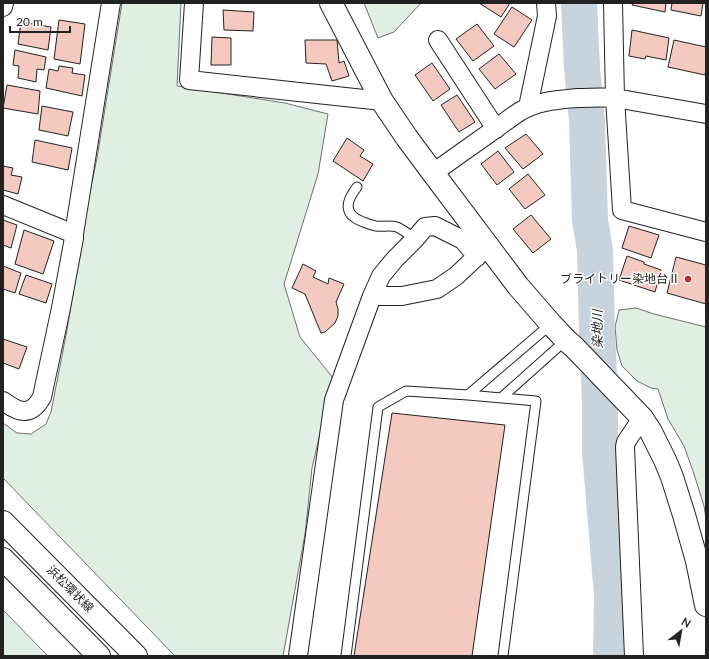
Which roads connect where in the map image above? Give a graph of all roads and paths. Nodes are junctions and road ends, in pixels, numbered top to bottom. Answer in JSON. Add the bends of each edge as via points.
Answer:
{"nodes":[{"id":1,"x":4,"y":3,"type":"edge"},
{"id":2,"x":111,"y":3,"type":"edge"},
{"id":3,"x":194,"y":3,"type":"edge"},
{"id":4,"x":331,"y":3,"type":"edge"},
{"id":5,"x":546,"y":3,"type":"edge"},
{"id":6,"x":612,"y":3,"type":"edge"},
{"id":7,"x":3,"y":7,"type":"edge"},
{"id":8,"x":438,"y":40,"type":"dead end"},
{"id":9,"x":608,"y":98,"type":"junction"},
{"id":10,"x":382,"y":101,"type":"junction"},
{"id":11,"x":528,"y":107,"type":"junction"},
{"id":12,"x":706,"y":114,"type":"edge"},
{"id":13,"x":496,"y":129,"type":"junction"},
{"id":14,"x":433,"y":173,"type":"junction"},
{"id":15,"x":357,"y":187,"type":"dead end"},
{"id":16,"x":3,"y":205,"type":"edge"},
{"id":17,"x":706,"y":232,"type":"edge"},
{"id":18,"x":74,"y":234,"type":"junction"},
{"id":19,"x":415,"y":239,"type":"junction"},
{"id":20,"x":482,"y":252,"type":"junction"},
{"id":21,"x":372,"y":296,"type":"junction"},
{"id":22,"x":551,"y":324,"type":"junction"},
{"id":23,"x":570,"y":344,"type":"junction"},
{"id":24,"x":468,"y":395,"type":"junction"},
{"id":25,"x":501,"y":398,"type":"junction"},
{"id":26,"x":3,"y":401,"type":"edge"},
{"id":27,"x":642,"y":418,"type":"junction"},
{"id":28,"x":3,"y":522,"type":"edge"},
{"id":29,"x":3,"y":559,"type":"edge"},
{"id":30,"x":706,"y":605,"type":"edge"},
{"id":31,"x":99,"y":656,"type":"edge"},
{"id":32,"x":136,"y":656,"type":"edge"},
{"id":33,"x":298,"y":656,"type":"edge"},
{"id":34,"x":346,"y":656,"type":"edge"},
{"id":35,"x":503,"y":656,"type":"edge"},
{"id":36,"x":634,"y":656,"type":"edge"}],
"edges":[{"from":1,"to":7,"type":"street"},
{"from":2,"to":18,"type":"street"},
{"from":3,"to":10,"type":"street","via":[[189,80]]},
{"from":4,"to":10,"type":"street"},
{"from":5,"to":11,"type":"street","via":[[547,16]]},
{"from":6,"to":9,"type":"street"},
{"from":8,"to":13,"type":"street"},
{"from":9,"to":11,"type":"street","via":[[554,100]]},
{"from":9,"to":12,"type":"street"},
{"from":9,"to":17,"type":"street","via":[[622,210]]},
{"from":10,"to":14,"type":"street"},
{"from":11,"to":13,"type":"street"},
{"from":13,"to":14,"type":"street"},
{"from":14,"to":20,"type":"street"},
{"from":15,"to":19,"type":"lane","via":[[348,205],[349,213],[354,218],[367,224],[397,227]]},
{"from":16,"to":18,"type":"street"},
{"from":18,"to":26,"type":"street","via":[[42,397],[32,410],[25,411]]},
{"from":19,"to":20,"type":"street","via":[[425,227],[434,226]]},
{"from":19,"to":21,"type":"street","via":[[381,276]]},
{"from":20,"to":21,"type":"street","via":[[456,276],[437,289],[402,296]]},
{"from":20,"to":22,"type":"street","via":[[518,286]]},
{"from":21,"to":33,"type":"street","via":[[334,400]]},
{"from":22,"to":23,"type":"street"},
{"from":22,"to":24,"type":"lane"},
{"from":23,"to":25,"type":"lane"},
{"from":23,"to":27,"type":"street"},
{"from":24,"to":25,"type":"lane"},
{"from":24,"to":34,"type":"lane","via":[[406,391],[378,407]]},
{"from":25,"to":35,"type":"lane","via":[[536,401]]},
{"from":27,"to":30,"type":"street","via":[[672,477],[697,561]]},
{"from":27,"to":36,"type":"street","via":[[625,447]]},
{"from":28,"to":32,"type":"street","name":"浜松環状線"},
{"from":29,"to":31,"type":"street"}]}
